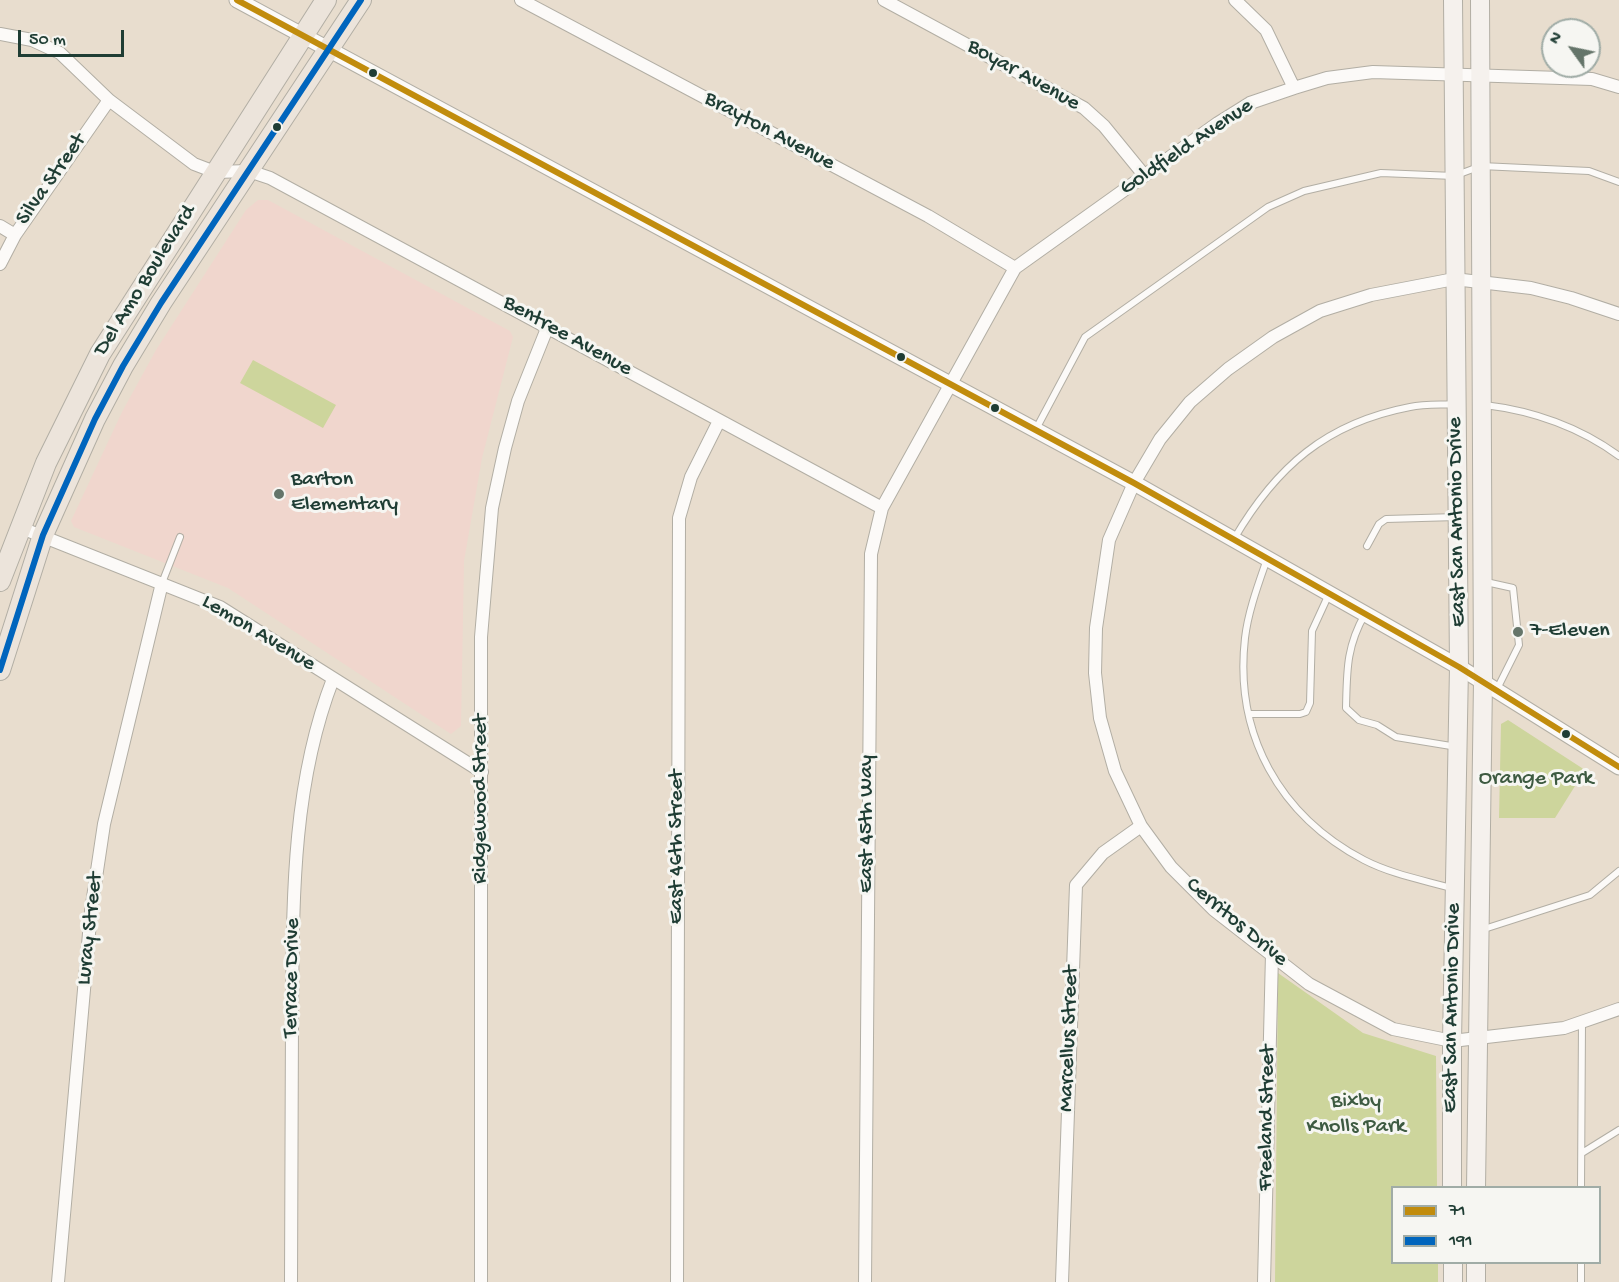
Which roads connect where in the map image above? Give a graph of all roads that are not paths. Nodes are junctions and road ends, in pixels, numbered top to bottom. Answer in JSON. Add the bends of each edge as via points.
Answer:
{"nodes":[{"id":1,"x":237,"y":0,"type":"edge"},
{"id":2,"x":326,"y":0,"type":"edge"},
{"id":3,"x":361,"y":0,"type":"edge"},
{"id":4,"x":521,"y":0,"type":"edge"},
{"id":5,"x":884,"y":0,"type":"edge"},
{"id":6,"x":1235,"y":0,"type":"edge"},
{"id":7,"x":1454,"y":0,"type":"edge"},
{"id":8,"x":1480,"y":0,"type":"edge"},
{"id":9,"x":0,"y":34,"type":"edge"},
{"id":10,"x":303,"y":36,"type":"junction"},
{"id":11,"x":328,"y":49,"type":"junction"},
{"id":12,"x":1453,"y":76,"type":"junction"},
{"id":13,"x":1481,"y":76,"type":"junction"},
{"id":14,"x":1619,"y":87,"type":"edge"},
{"id":15,"x":1294,"y":88,"type":"junction"},
{"id":16,"x":108,"y":100,"type":"junction"},
{"id":17,"x":1481,"y":166,"type":"junction"},
{"id":18,"x":249,"y":171,"type":"junction"},
{"id":19,"x":215,"y":172,"type":"junction"},
{"id":20,"x":1144,"y":175,"type":"junction"},
{"id":21,"x":1454,"y":176,"type":"junction"},
{"id":22,"x":1619,"y":182,"type":"edge"},
{"id":23,"x":0,"y":226,"type":"edge"},
{"id":24,"x":15,"y":235,"type":"junction"},
{"id":25,"x":0,"y":264,"type":"edge"},
{"id":26,"x":1015,"y":268,"type":"junction"},
{"id":27,"x":1454,"y":279,"type":"junction"},
{"id":28,"x":1480,"y":282,"type":"junction"},
{"id":29,"x":1619,"y":315,"type":"edge"},
{"id":30,"x":548,"y":326,"type":"junction"},
{"id":31,"x":951,"y":385,"type":"junction"},
{"id":32,"x":1456,"y":404,"type":"junction"},
{"id":33,"x":1481,"y":405,"type":"junction"},
{"id":34,"x":719,"y":421,"type":"junction"},
{"id":35,"x":1035,"y":430,"type":"junction"},
{"id":36,"x":1619,"y":456,"type":"edge"},
{"id":37,"x":1134,"y":483,"type":"junction"},
{"id":38,"x":882,"y":508,"type":"junction"},
{"id":39,"x":1457,"y":517,"type":"junction"},
{"id":40,"x":19,"y":526,"type":"junction"},
{"id":41,"x":43,"y":536,"type":"junction"},
{"id":42,"x":180,"y":537,"type":"dead end"},
{"id":43,"x":1234,"y":540,"type":"junction"},
{"id":44,"x":1367,"y":546,"type":"dead end"},
{"id":45,"x":1267,"y":559,"type":"junction"},
{"id":46,"x":0,"y":581,"type":"edge"},
{"id":47,"x":1482,"y":581,"type":"junction"},
{"id":48,"x":162,"y":583,"type":"junction"},
{"id":49,"x":1329,"y":594,"type":"junction"},
{"id":50,"x":1365,"y":614,"type":"junction"},
{"id":51,"x":1460,"y":667,"type":"junction"},
{"id":52,"x":0,"y":670,"type":"edge"},
{"id":53,"x":333,"y":679,"type":"junction"},
{"id":54,"x":1490,"y":686,"type":"junction"},
{"id":55,"x":1250,"y":714,"type":"junction"},
{"id":56,"x":1458,"y":747,"type":"junction"},
{"id":57,"x":1619,"y":767,"type":"edge"},
{"id":58,"x":482,"y":772,"type":"junction"},
{"id":59,"x":1141,"y":826,"type":"junction"},
{"id":60,"x":1619,"y":871,"type":"edge"},
{"id":61,"x":1455,"y":889,"type":"junction"},
{"id":62,"x":1479,"y":931,"type":"junction"},
{"id":63,"x":1272,"y":954,"type":"junction"},
{"id":64,"x":1619,"y":1008,"type":"edge"},
{"id":65,"x":1582,"y":1023,"type":"junction"},
{"id":66,"x":1477,"y":1038,"type":"junction"},
{"id":67,"x":1452,"y":1041,"type":"junction"},
{"id":68,"x":1619,"y":1130,"type":"edge"},
{"id":69,"x":1581,"y":1153,"type":"junction"},
{"id":70,"x":1452,"y":1186,"type":"edge"},
{"id":71,"x":1476,"y":1186,"type":"edge"},
{"id":72,"x":1581,"y":1186,"type":"edge"},
{"id":73,"x":1453,"y":1264,"type":"edge"},
{"id":74,"x":1476,"y":1264,"type":"edge"},
{"id":75,"x":1581,"y":1264,"type":"edge"},
{"id":76,"x":58,"y":1282,"type":"edge"},
{"id":77,"x":291,"y":1282,"type":"edge"},
{"id":78,"x":481,"y":1282,"type":"edge"},
{"id":79,"x":677,"y":1282,"type":"edge"},
{"id":80,"x":865,"y":1282,"type":"edge"},
{"id":81,"x":1062,"y":1282,"type":"edge"},
{"id":82,"x":1264,"y":1282,"type":"edge"},
{"id":83,"x":1453,"y":1282,"type":"edge"},
{"id":84,"x":1476,"y":1282,"type":"edge"},
{"id":85,"x":1581,"y":1282,"type":"edge"}],
"edges":[{"from":1,"to":10,"type":"street"},
{"from":2,"to":10,"type":"main road","name":"Del Amo Boulevard"},
{"from":3,"to":11,"type":"main road","name":"Del Amo Boulevard"},
{"from":4,"to":26,"type":"street","name":"Brayton Avenue","via":[[928,216]]},
{"from":5,"to":20,"type":"street","name":"Boyar Avenue","via":[[1084,108]]},
{"from":6,"to":15,"type":"street","via":[[1266,30]]},
{"from":7,"to":12,"type":"main road","name":"East San Antonio Drive"},
{"from":8,"to":13,"type":"main road","name":"East San Antonio Drive"},
{"from":9,"to":16,"type":"street","via":[[32,40],[60,52]]},
{"from":10,"to":11,"type":"street"},
{"from":10,"to":19,"type":"main road","name":"Del Amo Boulevard"},
{"from":11,"to":18,"type":"main road","name":"Del Amo Boulevard"},
{"from":11,"to":31,"type":"street"},
{"from":12,"to":13,"type":"street","name":"Goldfield Avenue"},
{"from":12,"to":15,"type":"street","name":"Goldfield Avenue","via":[[1373,72],[1327,78]]},
{"from":12,"to":21,"type":"main road","name":"East San Antonio Drive"},
{"from":13,"to":14,"type":"street","name":"Goldfield Avenue","via":[[1592,79]]},
{"from":13,"to":17,"type":"main road","name":"East San Antonio Drive"},
{"from":15,"to":20,"type":"street","name":"Goldfield Avenue","via":[[1250,103]]},
{"from":16,"to":19,"type":"street","via":[[194,164]]},
{"from":16,"to":24,"type":"street","name":"Silva Street"},
{"from":17,"to":21,"type":"lane"},
{"from":17,"to":22,"type":"lane","via":[[1589,171]]},
{"from":17,"to":28,"type":"main road","name":"East San Antonio Drive"},
{"from":18,"to":19,"type":"street"},
{"from":18,"to":30,"type":"street","name":"Bentree Avenue","via":[[278,181]]},
{"from":18,"to":41,"type":"main road","name":"Del Amo Boulevard","via":[[123,366],[94,419]]},
{"from":19,"to":40,"type":"main road","name":"Del Amo Boulevard","via":[[100,354],[68,413]]},
{"from":20,"to":26,"type":"street","name":"Goldfield Avenue"},
{"from":21,"to":27,"type":"main road","name":"East San Antonio Drive"},
{"from":21,"to":35,"type":"lane","via":[[1381,173],[1304,190],[1268,207],[1085,337]]},
{"from":23,"to":24,"type":"street"},
{"from":24,"to":25,"type":"street","name":"Silva Street"},
{"from":26,"to":31,"type":"street","name":"Goldfield Avenue"},
{"from":27,"to":28,"type":"street","name":"Cerritos Drive"},
{"from":27,"to":32,"type":"main road","name":"East San Antonio Drive"},
{"from":27,"to":37,"type":"street","name":"Cerritos Drive","via":[[1371,295],[1320,311],[1273,337],[1190,402],[1160,439]]},
{"from":28,"to":29,"type":"street","name":"Cerritos Drive","via":[[1531,288]]},
{"from":28,"to":33,"type":"main road","name":"East San Antonio Drive"},
{"from":30,"to":34,"type":"street","name":"Bentree Avenue"},
{"from":30,"to":58,"type":"street","name":"Ridgewood Street","via":[[518,401],[492,508],[481,638]]},
{"from":31,"to":35,"type":"street"},
{"from":31,"to":38,"type":"street","name":"East 45th Way"},
{"from":32,"to":39,"type":"main road","name":"East San Antonio Drive"},
{"from":32,"to":43,"type":"lane","via":[[1412,406],[1374,416],[1300,455],[1256,503]]},
{"from":33,"to":36,"type":"lane","via":[[1521,410],[1568,425]]},
{"from":33,"to":47,"type":"main road","name":"East San Antonio Drive"},
{"from":34,"to":38,"type":"street","name":"Bentree Avenue"},
{"from":34,"to":79,"type":"street","name":"East 46th Street","via":[[691,477],[679,518]]},
{"from":35,"to":37,"type":"street"},
{"from":37,"to":43,"type":"street"},
{"from":37,"to":59,"type":"street","name":"Cerritos Drive","via":[[1109,540],[1096,628],[1095,673],[1100,718],[1114,771]]},
{"from":38,"to":80,"type":"street","name":"East 45th Way","via":[[871,554]]},
{"from":39,"to":44,"type":"lane","via":[[1386,519]]},
{"from":39,"to":51,"type":"main road","name":"East San Antonio Drive"},
{"from":40,"to":41,"type":"street","name":"Lemon Avenue"},
{"from":40,"to":46,"type":"main road","name":"Del Amo Boulevard"},
{"from":41,"to":48,"type":"street","name":"Lemon Avenue"},
{"from":41,"to":52,"type":"main road","name":"Del Amo Boulevard"},
{"from":42,"to":48,"type":"lane"},
{"from":43,"to":45,"type":"street"},
{"from":45,"to":49,"type":"street"},
{"from":45,"to":55,"type":"lane","via":[[1245,638],[1244,686]]},
{"from":47,"to":54,"type":"main road","name":"East San Antonio Drive"},
{"from":47,"to":54,"type":"lane","via":[[1513,588],[1519,645]]},
{"from":48,"to":53,"type":"street","name":"Lemon Avenue","via":[[220,608]]},
{"from":48,"to":76,"type":"street","name":"Luray Street","via":[[104,824],[91,911]]},
{"from":49,"to":50,"type":"street"},
{"from":49,"to":55,"type":"lane","via":[[1312,631],[1307,711]]},
{"from":50,"to":51,"type":"street"},
{"from":50,"to":56,"type":"lane","via":[[1348,652],[1346,708],[1359,720],[1396,737]]},
{"from":51,"to":54,"type":"street"},
{"from":51,"to":56,"type":"main road","name":"East San Antonio Drive"},
{"from":53,"to":58,"type":"street","name":"Lemon Avenue"},
{"from":53,"to":77,"type":"street","name":"Terrace Drive","via":[[300,802],[292,927]]},
{"from":54,"to":57,"type":"street"},
{"from":54,"to":62,"type":"main road","name":"East San Antonio Drive"},
{"from":55,"to":61,"type":"lane","via":[[1252,732],[1269,771],[1295,809],[1329,839],[1366,861]]},
{"from":56,"to":61,"type":"main road","name":"East San Antonio Drive"},
{"from":58,"to":78,"type":"street","name":"Ridgewood Street"},
{"from":59,"to":63,"type":"street","name":"Cerritos Drive","via":[[1171,867],[1214,910]]},
{"from":59,"to":81,"type":"street","name":"Marcellus Street","via":[[1103,853],[1076,885]]},
{"from":60,"to":62,"type":"lane","via":[[1590,895]]},
{"from":61,"to":67,"type":"main road","name":"East San Antonio Drive"},
{"from":62,"to":66,"type":"main road","name":"East San Antonio Drive"},
{"from":63,"to":67,"type":"street","name":"Cerritos Drive","via":[[1309,984],[1394,1029]]},
{"from":63,"to":82,"type":"street","name":"Freeland Street"},
{"from":64,"to":65,"type":"street","name":"Cerritos Drive"},
{"from":65,"to":66,"type":"street","name":"Cerritos Drive"},
{"from":65,"to":69,"type":"lane"},
{"from":66,"to":67,"type":"street","name":"Cerritos Drive"},
{"from":66,"to":71,"type":"main road","name":"East San Antonio Drive"},
{"from":67,"to":70,"type":"main road","name":"East San Antonio Drive"},
{"from":68,"to":69,"type":"lane"},
{"from":69,"to":72,"type":"lane"},
{"from":73,"to":83,"type":"main road"},
{"from":74,"to":84,"type":"main road"},
{"from":75,"to":85,"type":"lane"}]}
